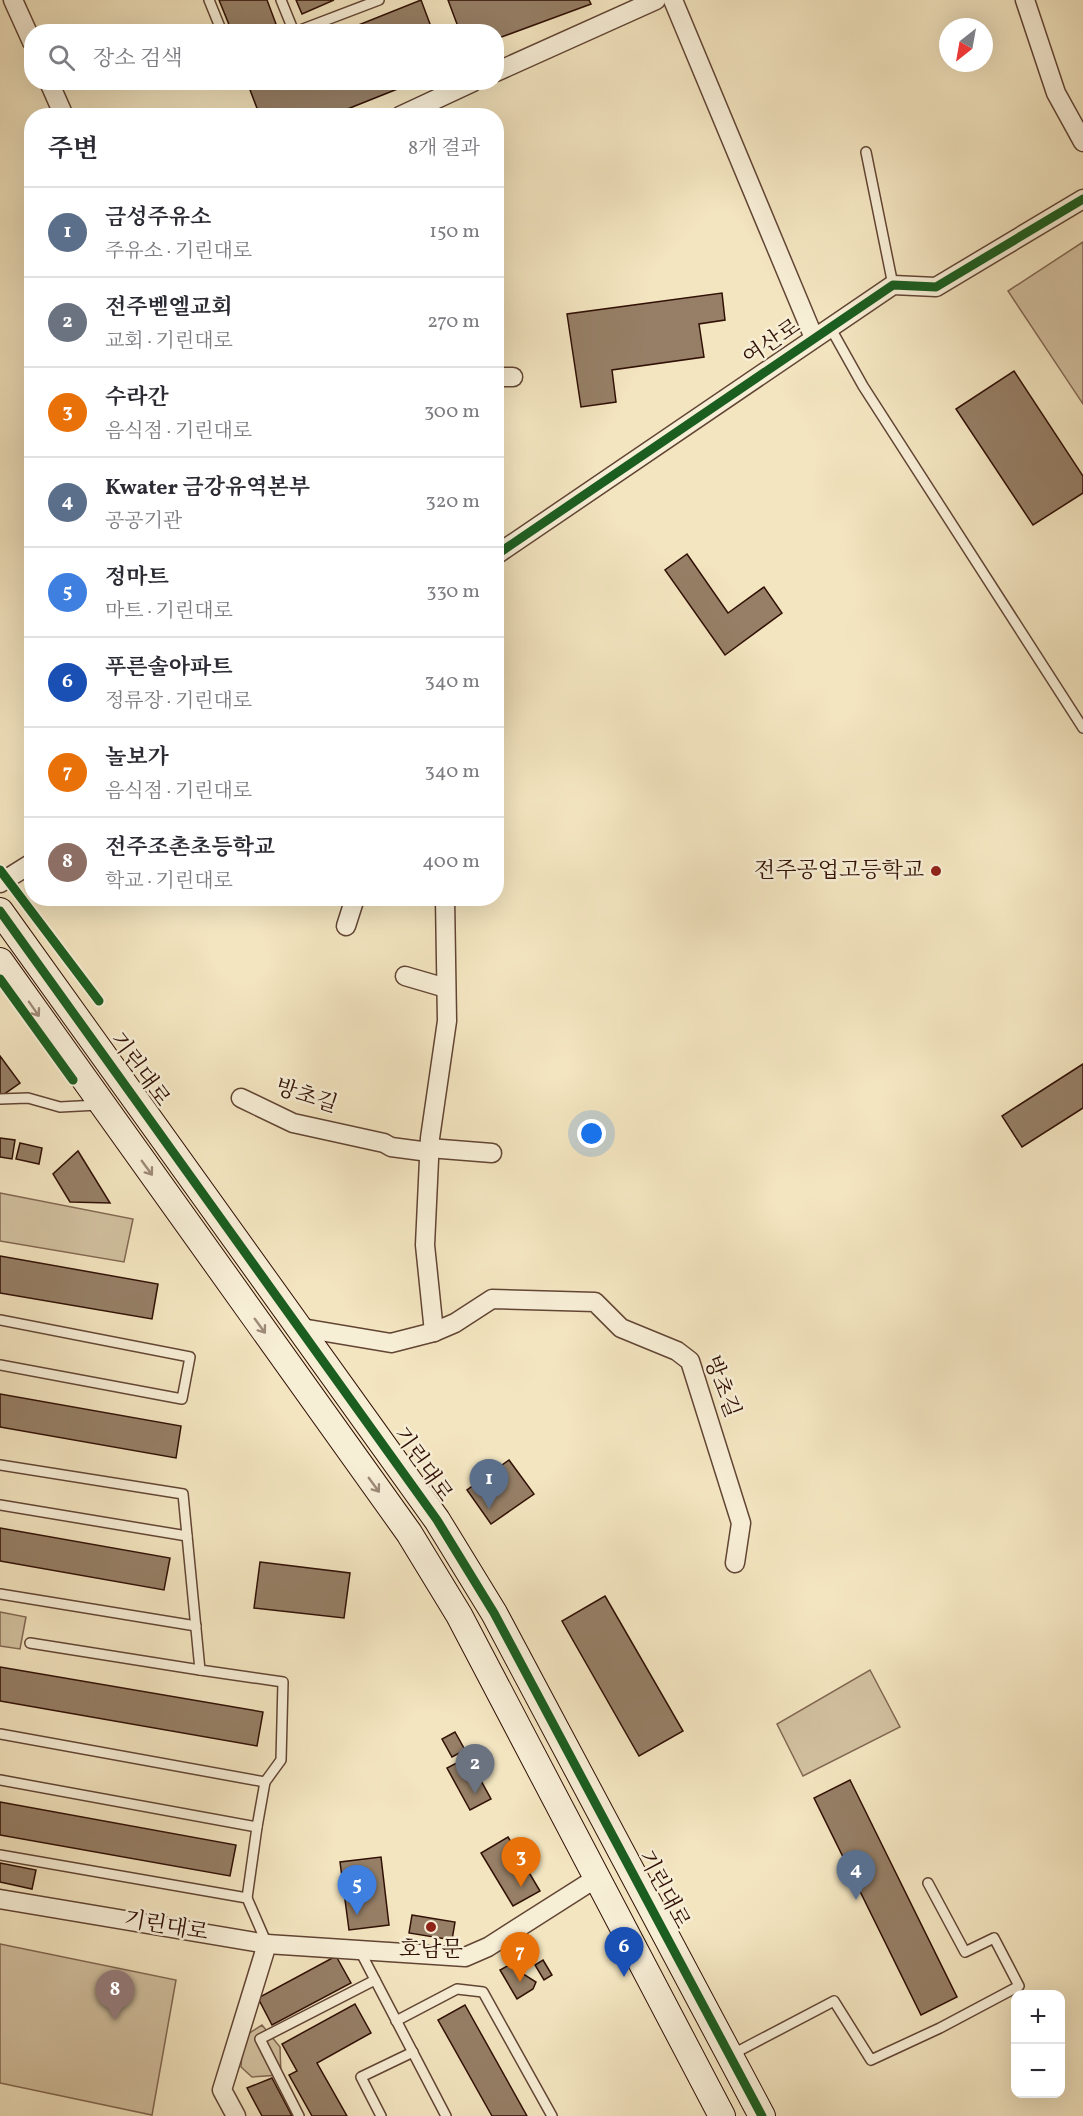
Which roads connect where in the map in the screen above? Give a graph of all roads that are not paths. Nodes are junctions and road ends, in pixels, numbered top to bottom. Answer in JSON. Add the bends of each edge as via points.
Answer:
{"nodes":[{"id":1,"x":13,"y":0,"type":"edge"},
{"id":2,"x":209,"y":0,"type":"edge"},
{"id":3,"x":281,"y":0,"type":"edge"},
{"id":4,"x":379,"y":0,"type":"edge"},
{"id":5,"x":656,"y":0,"type":"edge"},
{"id":6,"x":673,"y":0,"type":"edge"},
{"id":7,"x":1025,"y":0,"type":"edge"},
{"id":8,"x":362,"y":3,"type":"edge"},
{"id":9,"x":24,"y":24,"type":"edge"},
{"id":10,"x":219,"y":24,"type":"edge"},
{"id":11,"x":292,"y":24,"type":"edge"},
{"id":12,"x":313,"y":24,"type":"edge"},
{"id":13,"x":504,"y":68,"type":"edge"},
{"id":14,"x":53,"y":90,"type":"edge"},
{"id":15,"x":456,"y":90,"type":"edge"},
{"id":16,"x":60,"y":108,"type":"edge"},
{"id":17,"x":417,"y":108,"type":"edge"},
{"id":18,"x":1083,"y":142,"type":"edge"},
{"id":19,"x":866,"y":152,"type":"dead end"},
{"id":20,"x":1083,"y":199,"type":"edge"},
{"id":21,"x":892,"y":285,"type":"junction"},
{"id":22,"x":830,"y":327,"type":"junction"},
{"id":23,"x":814,"y":338,"type":"junction"},
{"id":24,"x":504,"y":550,"type":"edge"},
{"id":25,"x":1083,"y":728,"type":"edge"},
{"id":26,"x":24,"y":868,"type":"edge"},
{"id":27,"x":0,"y":883,"type":"edge"},
{"id":28,"x":352,"y":906,"type":"edge"},
{"id":29,"x":445,"y":906,"type":"edge"},
{"id":30,"x":0,"y":911,"type":"edge"},
{"id":31,"x":346,"y":926,"type":"dead end"},
{"id":32,"x":0,"y":961,"type":"edge"},
{"id":33,"x":405,"y":976,"type":"dead end"},
{"id":34,"x":446,"y":988,"type":"junction"},
{"id":35,"x":241,"y":1098,"type":"dead end"},
{"id":36,"x":0,"y":1099,"type":"edge"},
{"id":37,"x":102,"y":1105,"type":"junction"},
{"id":38,"x":429,"y":1150,"type":"junction"},
{"id":39,"x":492,"y":1153,"type":"dead end"},
{"id":40,"x":0,"y":1320,"type":"edge"},
{"id":41,"x":302,"y":1328,"type":"junction"},
{"id":42,"x":434,"y":1332,"type":"junction"},
{"id":43,"x":0,"y":1365,"type":"edge"},
{"id":44,"x":0,"y":1464,"type":"edge"},
{"id":45,"x":0,"y":1506,"type":"edge"},
{"id":46,"x":187,"y":1536,"type":"junction"},
{"id":47,"x":735,"y":1563,"type":"dead end"},
{"id":48,"x":0,"y":1594,"type":"edge"},
{"id":49,"x":196,"y":1626,"type":"junction"},
{"id":50,"x":30,"y":1643,"type":"dead end"},
{"id":51,"x":200,"y":1670,"type":"junction"},
{"id":52,"x":0,"y":1734,"type":"edge"},
{"id":53,"x":0,"y":1780,"type":"edge"},
{"id":54,"x":265,"y":1782,"type":"junction"},
{"id":55,"x":257,"y":1827,"type":"junction"},
{"id":56,"x":0,"y":1855,"type":"edge"},
{"id":57,"x":598,"y":1877,"type":"junction"},
{"id":58,"x":928,"y":1883,"type":"dead end"},
{"id":59,"x":247,"y":1898,"type":"junction"},
{"id":60,"x":0,"y":1899,"type":"edge"},
{"id":61,"x":267,"y":1944,"type":"junction"},
{"id":62,"x":359,"y":1948,"type":"junction"},
{"id":63,"x":375,"y":1980,"type":"junction"},
{"id":64,"x":396,"y":2021,"type":"junction"},
{"id":65,"x":413,"y":2052,"type":"junction"},
{"id":66,"x":730,"y":2055,"type":"junction"},
{"id":67,"x":236,"y":2116,"type":"edge"},
{"id":68,"x":299,"y":2116,"type":"edge"},
{"id":69,"x":381,"y":2116,"type":"edge"},
{"id":70,"x":446,"y":2116,"type":"edge"},
{"id":71,"x":552,"y":2116,"type":"edge"},
{"id":72,"x":722,"y":2116,"type":"edge"},
{"id":73,"x":762,"y":2116,"type":"edge"}],
"edges":[{"from":1,"to":9,"type":"street"},
{"from":2,"to":10,"type":"lane"},
{"from":3,"to":11,"type":"lane"},
{"from":4,"to":8,"type":"lane"},
{"from":5,"to":13,"type":"street"},
{"from":6,"to":23,"type":"street"},
{"from":7,"to":18,"type":"street","via":[[1056,93]]},
{"from":8,"to":12,"type":"lane"},
{"from":14,"to":16,"type":"street"},
{"from":15,"to":17,"type":"street"},
{"from":19,"to":21,"type":"lane"},
{"from":20,"to":21,"type":"street","via":[[936,287]]},
{"from":21,"to":22,"type":"street","name":"여산로"},
{"from":22,"to":23,"type":"street","name":"여산로"},
{"from":22,"to":25,"type":"lane","via":[[863,386]]},
{"from":23,"to":24,"type":"street","name":"여산로"},
{"from":26,"to":27,"type":"street"},
{"from":28,"to":31,"type":"street"},
{"from":29,"to":34,"type":"street"},
{"from":30,"to":41,"type":"street","name":"기린대로"},
{"from":32,"to":37,"type":"street","one_way":true},
{"from":33,"to":34,"type":"street"},
{"from":34,"to":38,"type":"street","via":[[447,1021]]},
{"from":35,"to":38,"type":"street","name":"방초길","via":[[293,1123],[392,1147]]},
{"from":36,"to":37,"type":"lane","via":[[28,1098],[60,1107]]},
{"from":37,"to":57,"type":"street","one_way":true,"via":[[409,1533],[459,1615]]},
{"from":38,"to":39,"type":"street","name":"방초길"},
{"from":38,"to":42,"type":"street","via":[[424,1245]]},
{"from":40,"to":43,"type":"lane","via":[[190,1357],[182,1399]]},
{"from":41,"to":42,"type":"street","name":"방초길","via":[[391,1343]]},
{"from":41,"to":66,"type":"street","name":"기린대로","via":[[437,1520],[494,1613]]},
{"from":42,"to":47,"type":"street","name":"방초길","via":[[492,1299],[595,1302],[621,1328],[677,1351],[690,1361],[741,1523]]},
{"from":44,"to":46,"type":"lane","via":[[183,1494]]},
{"from":45,"to":46,"type":"lane"},
{"from":46,"to":49,"type":"lane"},
{"from":48,"to":49,"type":"lane"},
{"from":49,"to":51,"type":"lane"},
{"from":50,"to":51,"type":"lane"},
{"from":51,"to":54,"type":"lane","via":[[283,1682],[281,1760]]},
{"from":52,"to":54,"type":"lane"},
{"from":53,"to":55,"type":"lane"},
{"from":54,"to":55,"type":"lane"},
{"from":55,"to":59,"type":"lane"},
{"from":56,"to":59,"type":"lane"},
{"from":57,"to":62,"type":"street","name":"기린대로","via":[[488,1947],[465,1957]]},
{"from":57,"to":72,"type":"street"},
{"from":58,"to":66,"type":"lane","via":[[965,1953],[994,1938],[1019,1986],[871,2060],[834,2001]]},
{"from":59,"to":61,"type":"lane"},
{"from":60,"to":61,"type":"street","name":"기린대로"},
{"from":61,"to":62,"type":"street","name":"기린대로"},
{"from":61,"to":67,"type":"street","via":[[222,2090]]},
{"from":62,"to":63,"type":"lane"},
{"from":63,"to":64,"type":"lane"},
{"from":63,"to":68,"type":"lane","via":[[260,2039]]},
{"from":64,"to":65,"type":"lane"},
{"from":64,"to":71,"type":"lane","via":[[458,1989],[483,1992]]},
{"from":65,"to":69,"type":"lane","via":[[361,2077]]},
{"from":65,"to":70,"type":"lane"},
{"from":66,"to":73,"type":"street","name":"기린대로"}]}
